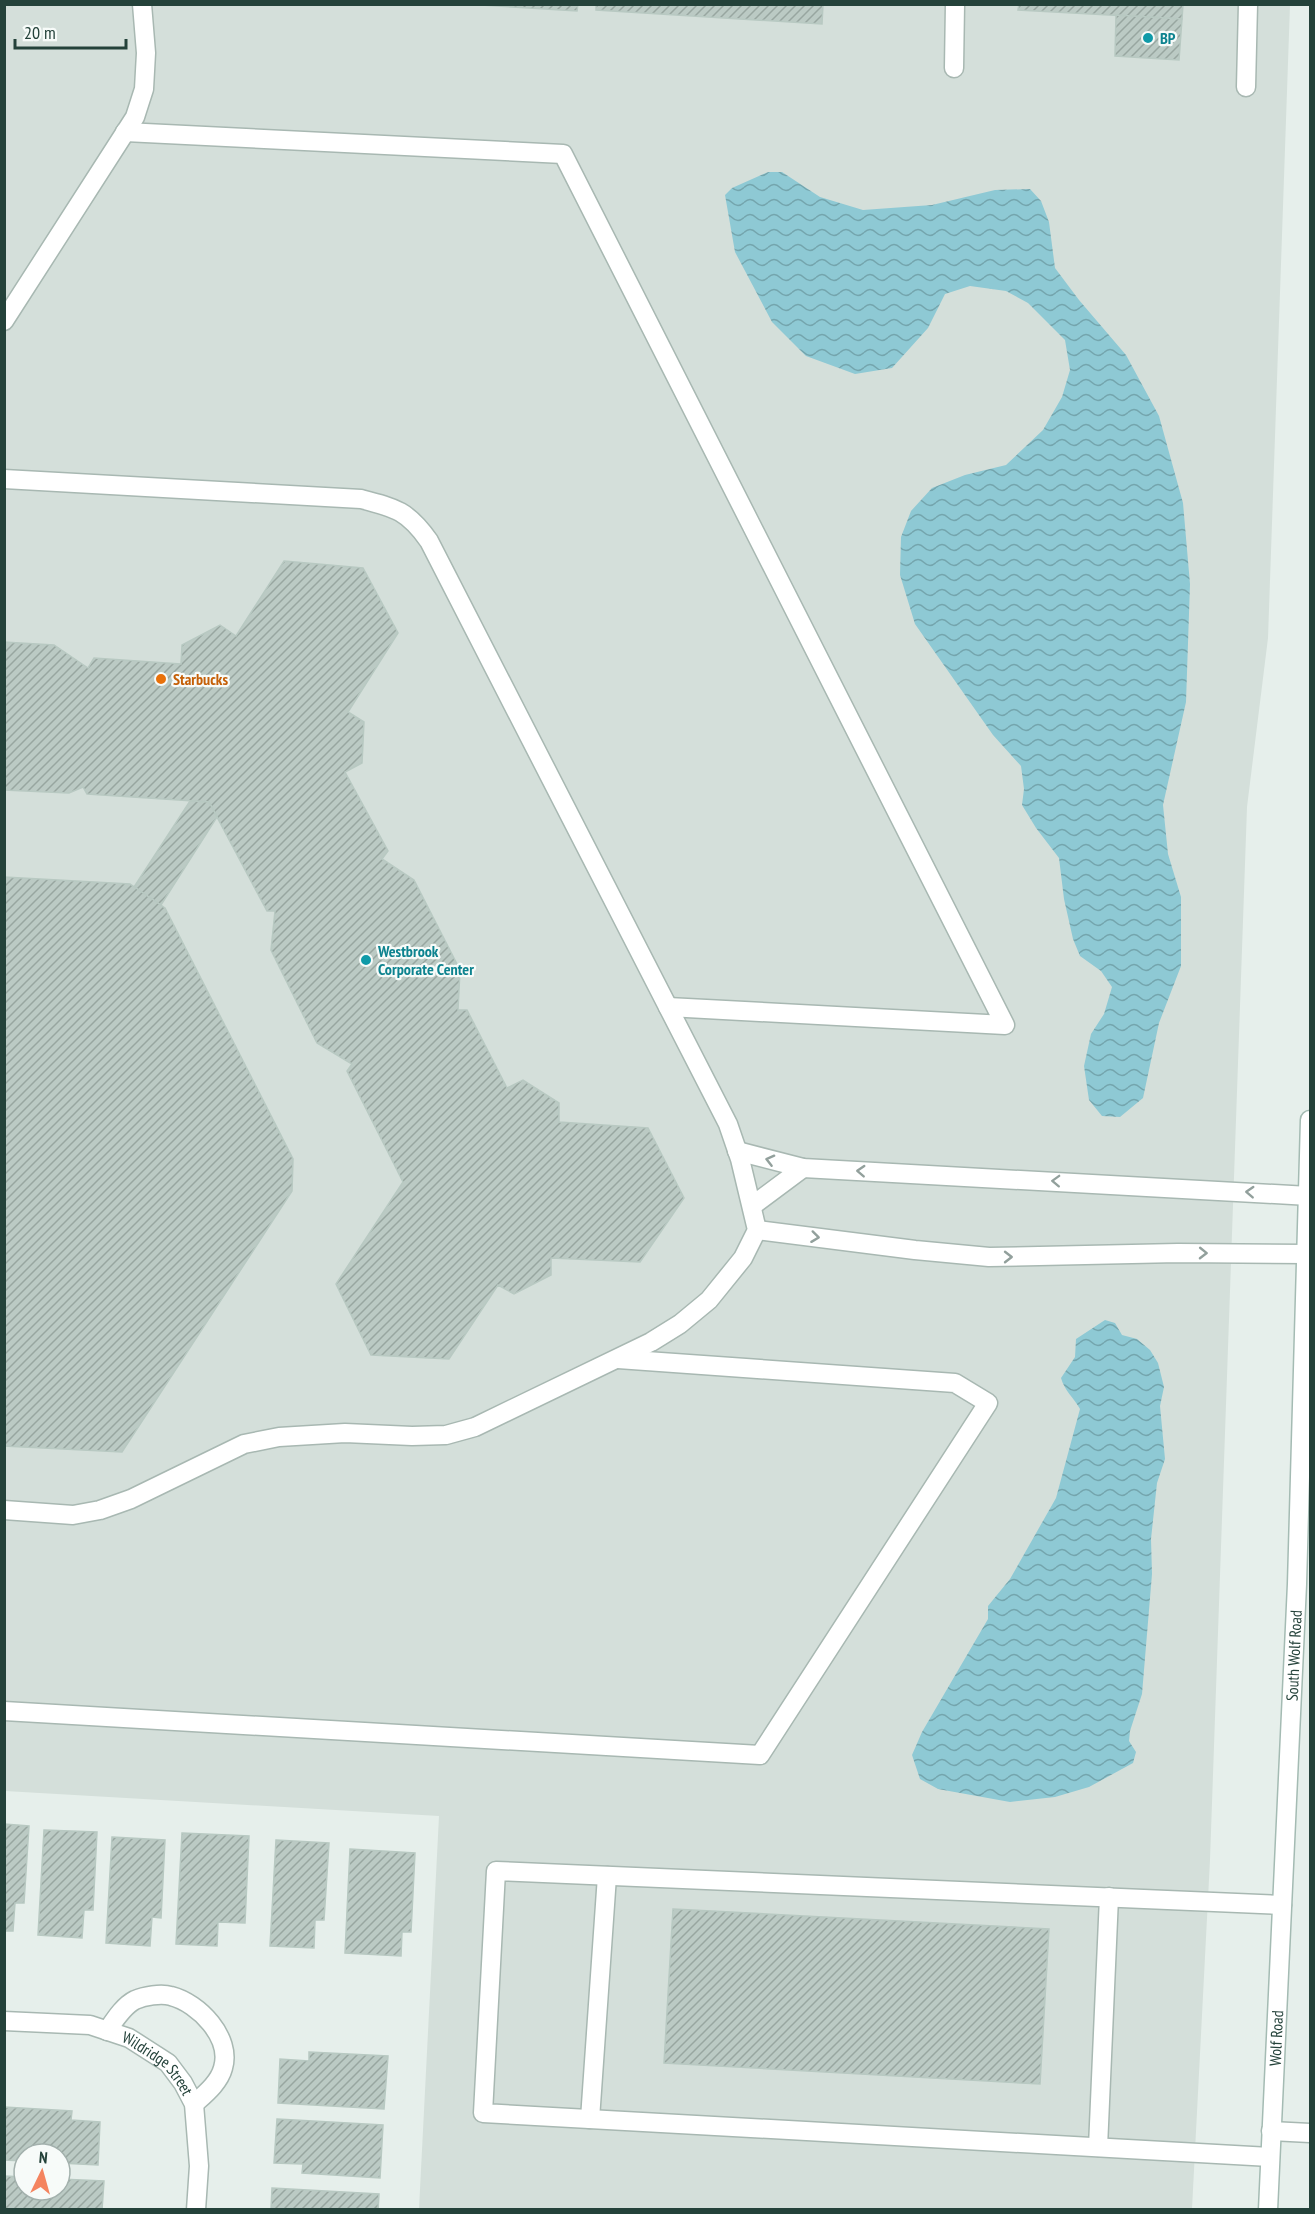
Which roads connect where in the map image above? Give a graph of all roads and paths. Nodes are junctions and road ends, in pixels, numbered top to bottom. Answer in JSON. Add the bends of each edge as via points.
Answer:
{"nodes":[{"id":1,"x":142,"y":4,"type":"edge"},
{"id":2,"x":955,"y":4,"type":"edge"},
{"id":3,"x":1248,"y":4,"type":"edge"},
{"id":4,"x":954,"y":68,"type":"dead end"},
{"id":5,"x":1246,"y":87,"type":"dead end"},
{"id":6,"x":126,"y":132,"type":"junction"},
{"id":7,"x":4,"y":321,"type":"edge"},
{"id":8,"x":4,"y":479,"type":"edge"},
{"id":9,"x":668,"y":1006,"type":"junction"},
{"id":10,"x":1311,"y":1120,"type":"edge"},
{"id":11,"x":737,"y":1151,"type":"junction"},
{"id":12,"x":803,"y":1168,"type":"junction"},
{"id":13,"x":1309,"y":1196,"type":"junction"},
{"id":14,"x":752,"y":1206,"type":"junction"},
{"id":15,"x":757,"y":1230,"type":"junction"},
{"id":16,"x":1306,"y":1254,"type":"junction"},
{"id":17,"x":616,"y":1359,"type":"junction"},
{"id":18,"x":4,"y":1510,"type":"edge"},
{"id":19,"x":4,"y":1711,"type":"edge"},
{"id":20,"x":1284,"y":1866,"type":"joint"},
{"id":21,"x":607,"y":1876,"type":"junction"},
{"id":22,"x":1109,"y":1897,"type":"junction"},
{"id":23,"x":1281,"y":1905,"type":"junction"},
{"id":24,"x":4,"y":2021,"type":"edge"},
{"id":25,"x":107,"y":2031,"type":"junction"},
{"id":26,"x":194,"y":2104,"type":"junction"},
{"id":27,"x":590,"y":2119,"type":"junction"},
{"id":28,"x":1271,"y":2131,"type":"junction"},
{"id":29,"x":1311,"y":2133,"type":"edge"},
{"id":30,"x":1098,"y":2147,"type":"junction"},
{"id":31,"x":1270,"y":2157,"type":"junction"},
{"id":32,"x":196,"y":2210,"type":"edge"},
{"id":33,"x":1268,"y":2210,"type":"edge"}],
"edges":[{"from":1,"to":6,"type":"main road","via":[[144,89]]},
{"from":2,"to":4,"type":"main road"},
{"from":3,"to":5,"type":"main road"},
{"from":6,"to":7,"type":"main road"},
{"from":6,"to":9,"type":"main road","via":[[563,154],[1005,1025]]},
{"from":8,"to":9,"type":"main road","via":[[361,499],[395,508],[416,522],[434,550]]},
{"from":9,"to":11,"type":"main road","via":[[728,1124]]},
{"from":10,"to":13,"type":"main road","name":"South Wolf Road"},
{"from":12,"to":11,"type":"main road","one_way":true},
{"from":11,"to":14,"type":"main road"},
{"from":13,"to":12,"type":"main road","one_way":true},
{"from":12,"to":14,"type":"main road"},
{"from":13,"to":16,"type":"main road","name":"South Wolf Road"},
{"from":14,"to":15,"type":"main road"},
{"from":15,"to":16,"type":"main road","one_way":true,"via":[[989,1257]]},
{"from":15,"to":17,"type":"main road","via":[[743,1258],[709,1300],[680,1324]]},
{"from":16,"to":20,"type":"main road","name":"South Wolf Road"},
{"from":17,"to":18,"type":"main road","via":[[475,1427],[446,1435],[345,1432],[279,1437],[244,1444],[100,1510],[74,1515]]},
{"from":17,"to":19,"type":"main road","via":[[955,1383],[988,1403],[760,1755]]},
{"from":20,"to":23,"type":"main road","name":"Wolf Road"},
{"from":21,"to":22,"type":"main road"},
{"from":21,"to":27,"type":"main road"},
{"from":21,"to":27,"type":"main road","via":[[496,1871],[483,2113]]},
{"from":22,"to":23,"type":"main road"},
{"from":22,"to":30,"type":"main road"},
{"from":23,"to":28,"type":"main road","name":"Wolf Road"},
{"from":24,"to":25,"type":"main road","name":"Wildridge Street","via":[[90,2025]]},
{"from":25,"to":26,"type":"main road","name":"Wildridge Street","via":[[129,2038],[168,2063]]},
{"from":25,"to":26,"type":"main road","name":"Wildridge Street","via":[[134,2000],[153,1996],[170,1995],[184,2001],[213,2024],[222,2038],[223,2069]]},
{"from":26,"to":32,"type":"main road","via":[[199,2166]]},
{"from":27,"to":30,"type":"main road"},
{"from":28,"to":29,"type":"main road"},
{"from":28,"to":31,"type":"main road","name":"Wolf Road"},
{"from":30,"to":31,"type":"main road"},
{"from":31,"to":33,"type":"main road","name":"Wolf Road"}]}
